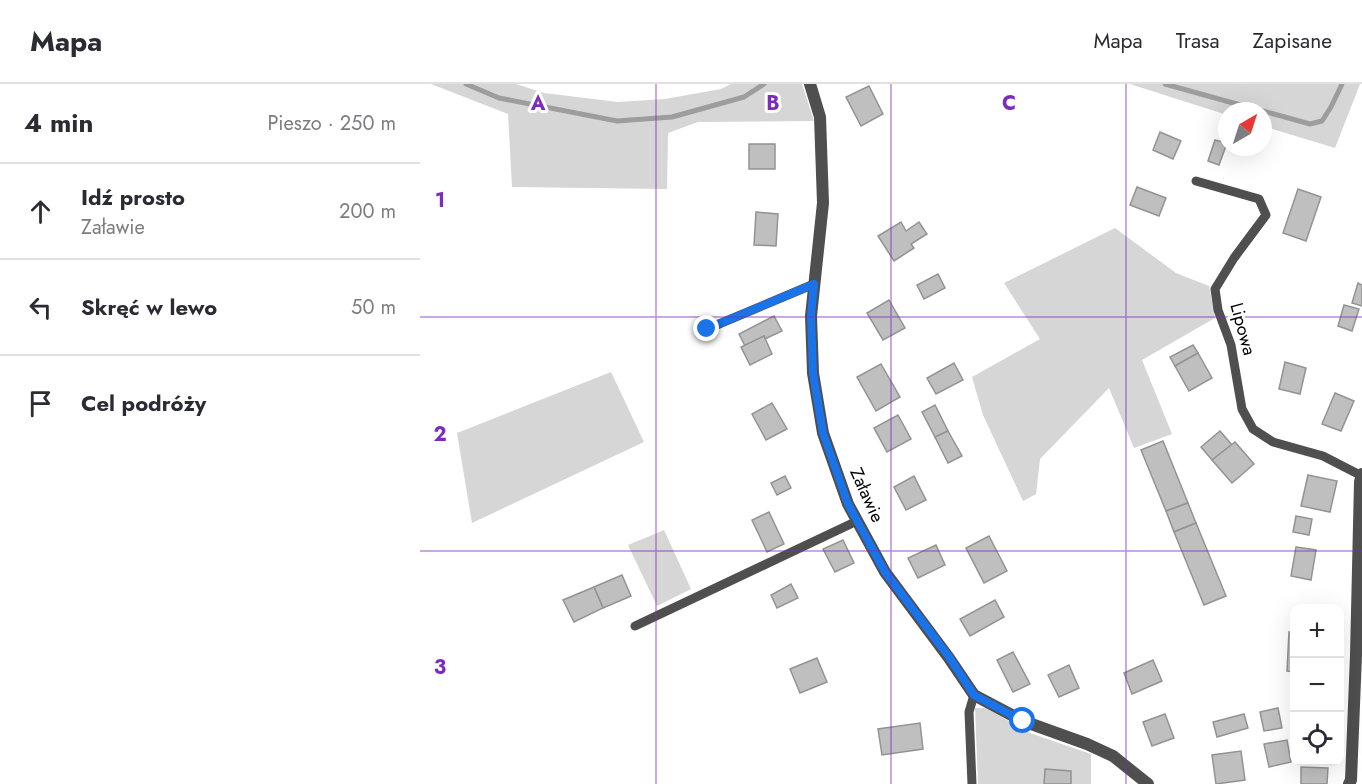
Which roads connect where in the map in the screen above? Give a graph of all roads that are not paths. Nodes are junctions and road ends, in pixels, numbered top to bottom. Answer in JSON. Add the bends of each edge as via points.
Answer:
{"nodes":[{"id":1,"x":810,"y":84,"type":"edge"},
{"id":2,"x":1196,"y":181,"type":"dead end"},
{"id":3,"x":814,"y":284,"type":"junction"},
{"id":4,"x":707,"y":329,"type":"dead end"},
{"id":5,"x":1362,"y":475,"type":"edge"},
{"id":6,"x":857,"y":521,"type":"junction"},
{"id":7,"x":636,"y":626,"type":"dead end"},
{"id":8,"x":974,"y":695,"type":"junction"},
{"id":9,"x":972,"y":784,"type":"edge"},
{"id":10,"x":1148,"y":784,"type":"edge"},
{"id":11,"x":1349,"y":784,"type":"edge"}],
"edges":[{"from":1,"to":3,"type":"street","name":"Załawie","via":[[820,117],[823,203]]},
{"from":2,"to":5,"type":"lane","name":"Lipowa","via":[[1259,199],[1266,215],[1215,289],[1231,345],[1242,409],[1253,429],[1273,442],[1323,456]]},
{"from":3,"to":4,"type":"lane"},
{"from":3,"to":6,"type":"street","name":"Załawie","via":[[813,373],[823,433]]},
{"from":5,"to":11,"type":"street","name":"Lipowa"},
{"from":6,"to":7,"type":"lane"},
{"from":6,"to":8,"type":"street","name":"Załawie","via":[[885,572]]},
{"from":8,"to":9,"type":"lane","via":[[969,712]]},
{"from":8,"to":10,"type":"street","name":"Załawie","via":[[1023,721],[1113,756]]}]}
